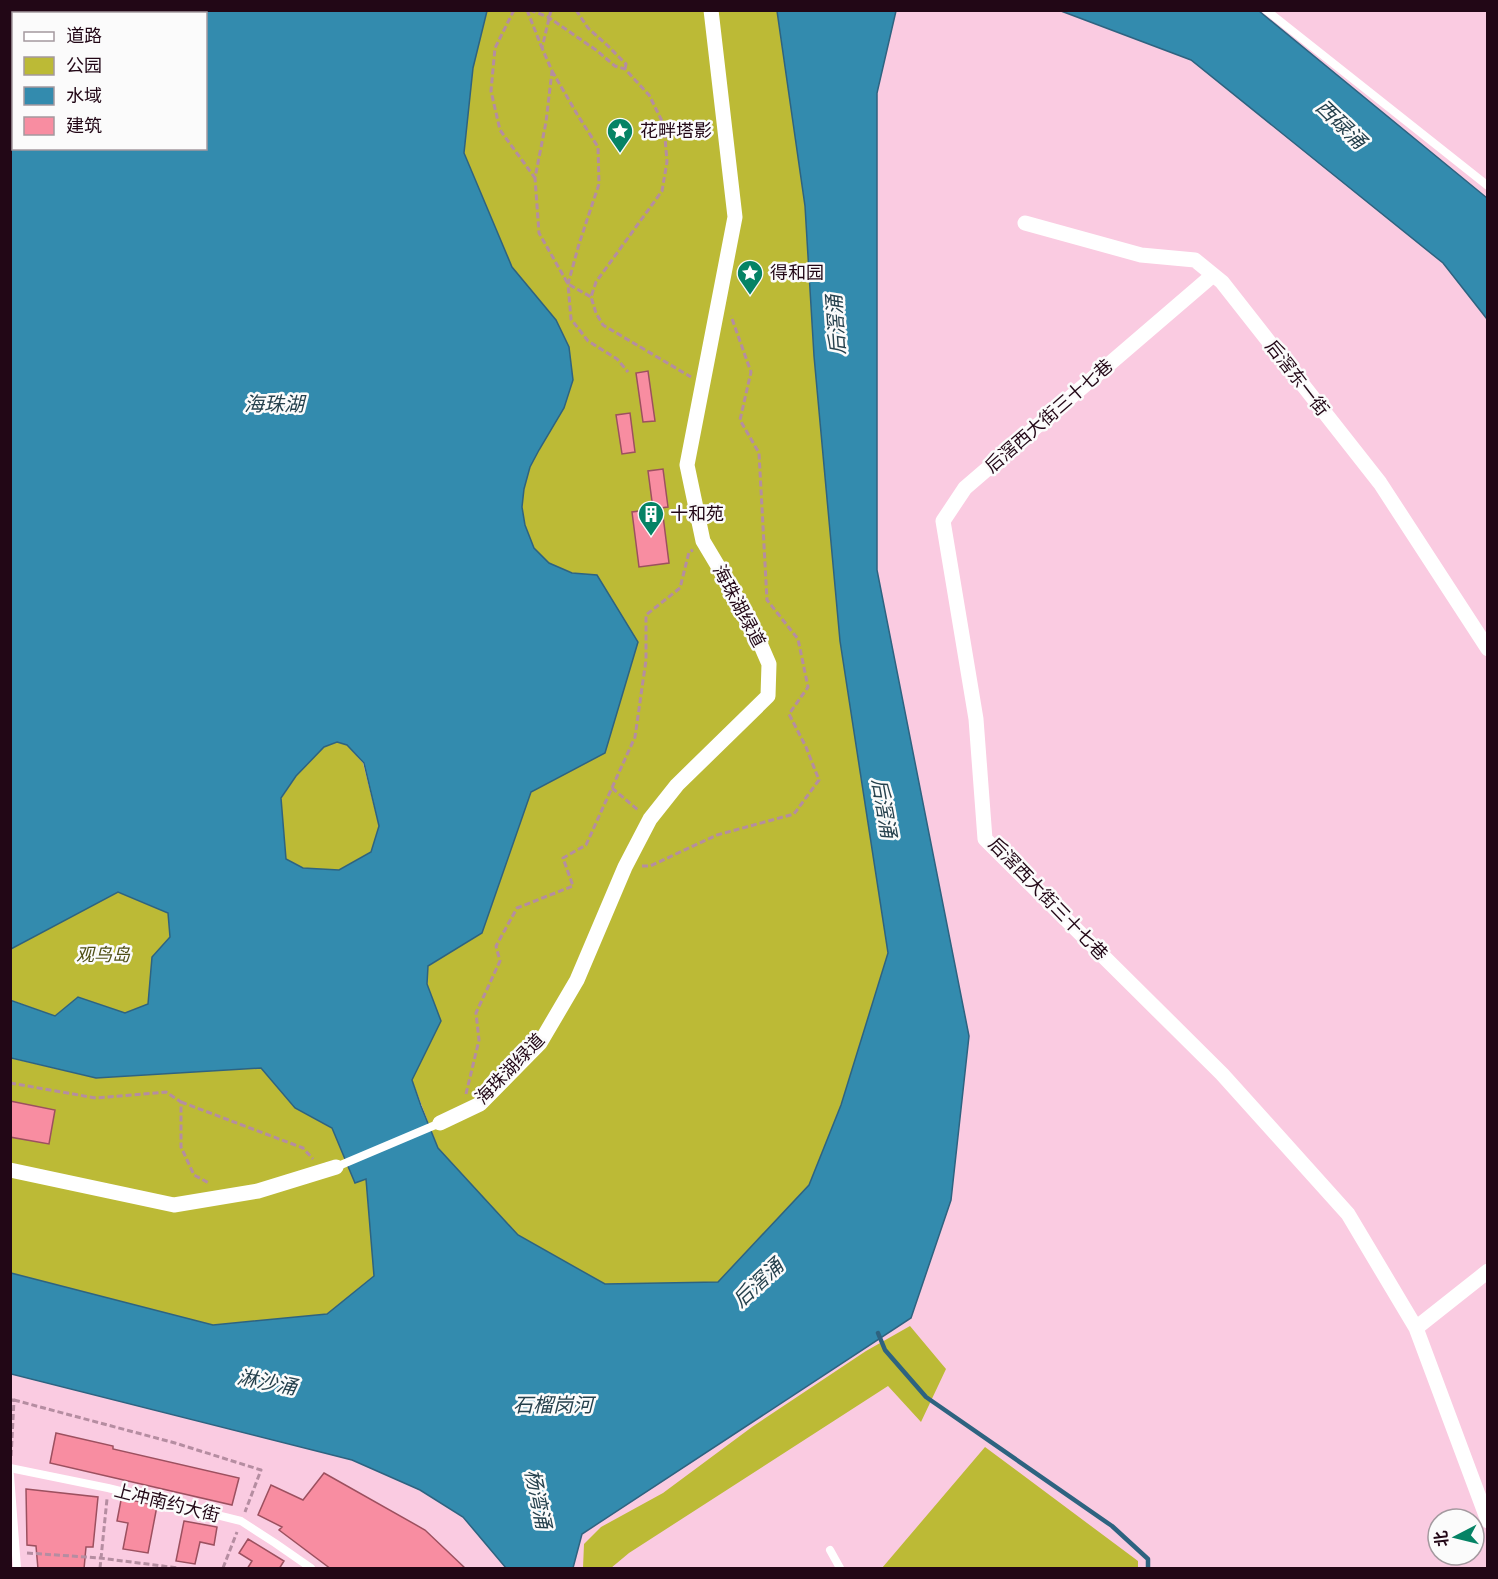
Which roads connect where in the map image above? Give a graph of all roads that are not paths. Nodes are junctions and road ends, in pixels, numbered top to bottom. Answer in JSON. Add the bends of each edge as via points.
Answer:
{"nodes":[{"id":1,"x":711,"y":10,"type":"edge"},
{"id":2,"x":1266,"y":10,"type":"edge"},
{"id":3,"x":1488,"y":186,"type":"edge"},
{"id":4,"x":1025,"y":223,"type":"dead end"},
{"id":5,"x":1213,"y":275,"type":"junction"},
{"id":6,"x":1488,"y":649,"type":"edge"},
{"id":7,"x":440,"y":1123,"type":"joint"},
{"id":8,"x":330,"y":1169,"type":"joint"},
{"id":9,"x":10,"y":1170,"type":"edge"},
{"id":10,"x":1488,"y":1271,"type":"edge"},
{"id":11,"x":1416,"y":1328,"type":"junction"},
{"id":12,"x":10,"y":1468,"type":"edge"},
{"id":13,"x":10,"y":1475,"type":"edge"},
{"id":14,"x":1488,"y":1521,"type":"edge"},
{"id":15,"x":830,"y":1550,"type":"dead end"},
{"id":16,"x":18,"y":1569,"type":"edge"},
{"id":17,"x":311,"y":1569,"type":"edge"},
{"id":18,"x":840,"y":1569,"type":"edge"}],
"edges":[{"from":1,"to":7,"type":"street","name":"海珠湖绿道","via":[[735,217],[687,465],[703,541],[748,618],[769,664],[768,696],[676,785],[650,819],[625,867],[578,980],[540,1043],[480,1104]]},
{"from":2,"to":3,"type":"lane"},
{"from":4,"to":5,"type":"street","name":"后滘东一街","via":[[1141,255],[1195,260]]},
{"from":5,"to":6,"type":"street","name":"后滘东一街","via":[[1380,483]]},
{"from":5,"to":11,"type":"street","name":"后滘西大街三十七巷","via":[[965,488],[943,521],[976,718],[985,839],[1222,1074],[1348,1214]]},
{"from":7,"to":8,"type":"lane"},
{"from":8,"to":9,"type":"street","via":[[258,1191],[174,1205]]},
{"from":10,"to":11,"type":"street"},
{"from":11,"to":14,"type":"street","name":"后滘西大街三十七巷"},
{"from":12,"to":17,"type":"lane","name":"上冲南约大街","via":[[241,1521]]},
{"from":13,"to":16,"type":"lane"},
{"from":15,"to":18,"type":"lane"}]}
